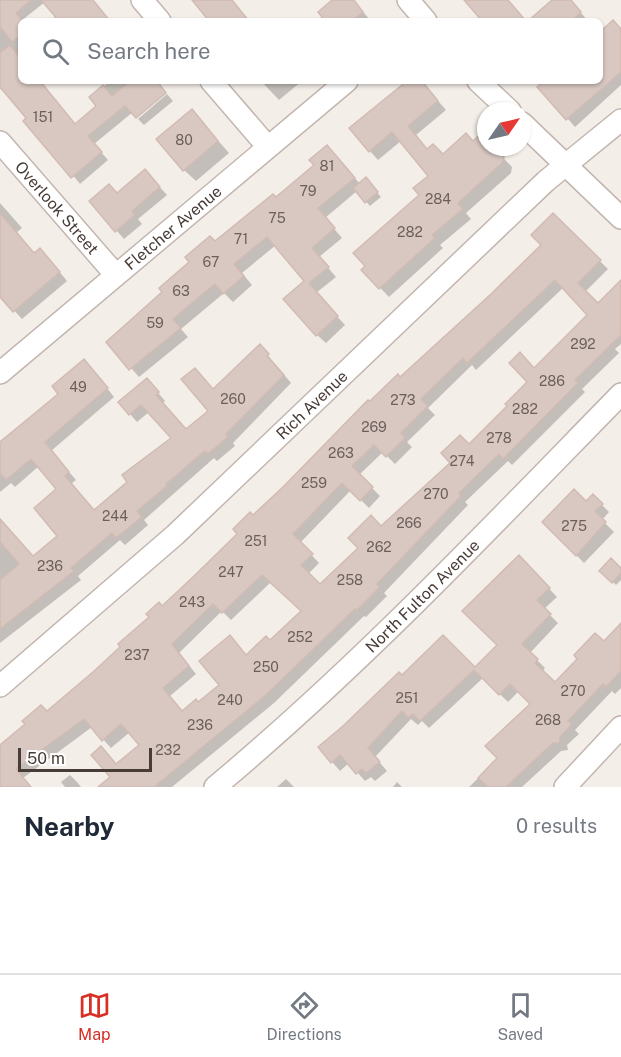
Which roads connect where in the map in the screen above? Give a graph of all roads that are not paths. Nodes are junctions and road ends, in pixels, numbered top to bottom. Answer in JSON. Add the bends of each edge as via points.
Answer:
{"nodes":[{"id":1,"x":142,"y":0,"type":"edge"},
{"id":2,"x":408,"y":0,"type":"edge"},
{"id":3,"x":157,"y":18,"type":"edge"},
{"id":4,"x":421,"y":18,"type":"edge"},
{"id":5,"x":214,"y":84,"type":"edge"},
{"id":6,"x":343,"y":84,"type":"edge"},
{"id":7,"x":481,"y":84,"type":"edge"},
{"id":8,"x":500,"y":102,"type":"edge"},
{"id":9,"x":621,"y":120,"type":"edge"},
{"id":10,"x":531,"y":131,"type":"edge"},
{"id":11,"x":0,"y":142,"type":"edge"},
{"id":12,"x":267,"y":146,"type":"junction"},
{"id":13,"x":567,"y":164,"type":"junction"},
{"id":14,"x":621,"y":218,"type":"edge"},
{"id":15,"x":116,"y":274,"type":"junction"},
{"id":16,"x":0,"y":373,"type":"edge"},
{"id":17,"x":621,"y":394,"type":"edge"},
{"id":18,"x":0,"y":686,"type":"edge"},
{"id":19,"x":621,"y":727,"type":"edge"},
{"id":20,"x":215,"y":787,"type":"edge"},
{"id":21,"x":565,"y":787,"type":"edge"}],
"edges":[{"from":1,"to":3,"type":"street"},
{"from":2,"to":4,"type":"street"},
{"from":5,"to":12,"type":"street"},
{"from":6,"to":12,"type":"street","name":"Fletcher Avenue"},
{"from":7,"to":8,"type":"street"},
{"from":9,"to":13,"type":"street","name":"Rich Avenue"},
{"from":10,"to":13,"type":"street"},
{"from":11,"to":15,"type":"street","name":"Overlook Street"},
{"from":12,"to":15,"type":"street","name":"Fletcher Avenue"},
{"from":13,"to":14,"type":"street"},
{"from":13,"to":18,"type":"street","name":"Rich Avenue","via":[[175,535]]},
{"from":15,"to":16,"type":"street","name":"Fletcher Avenue"},
{"from":17,"to":20,"type":"street","name":"North Fulton Avenue","via":[[463,556],[267,744]]},
{"from":19,"to":21,"type":"street"}]}
